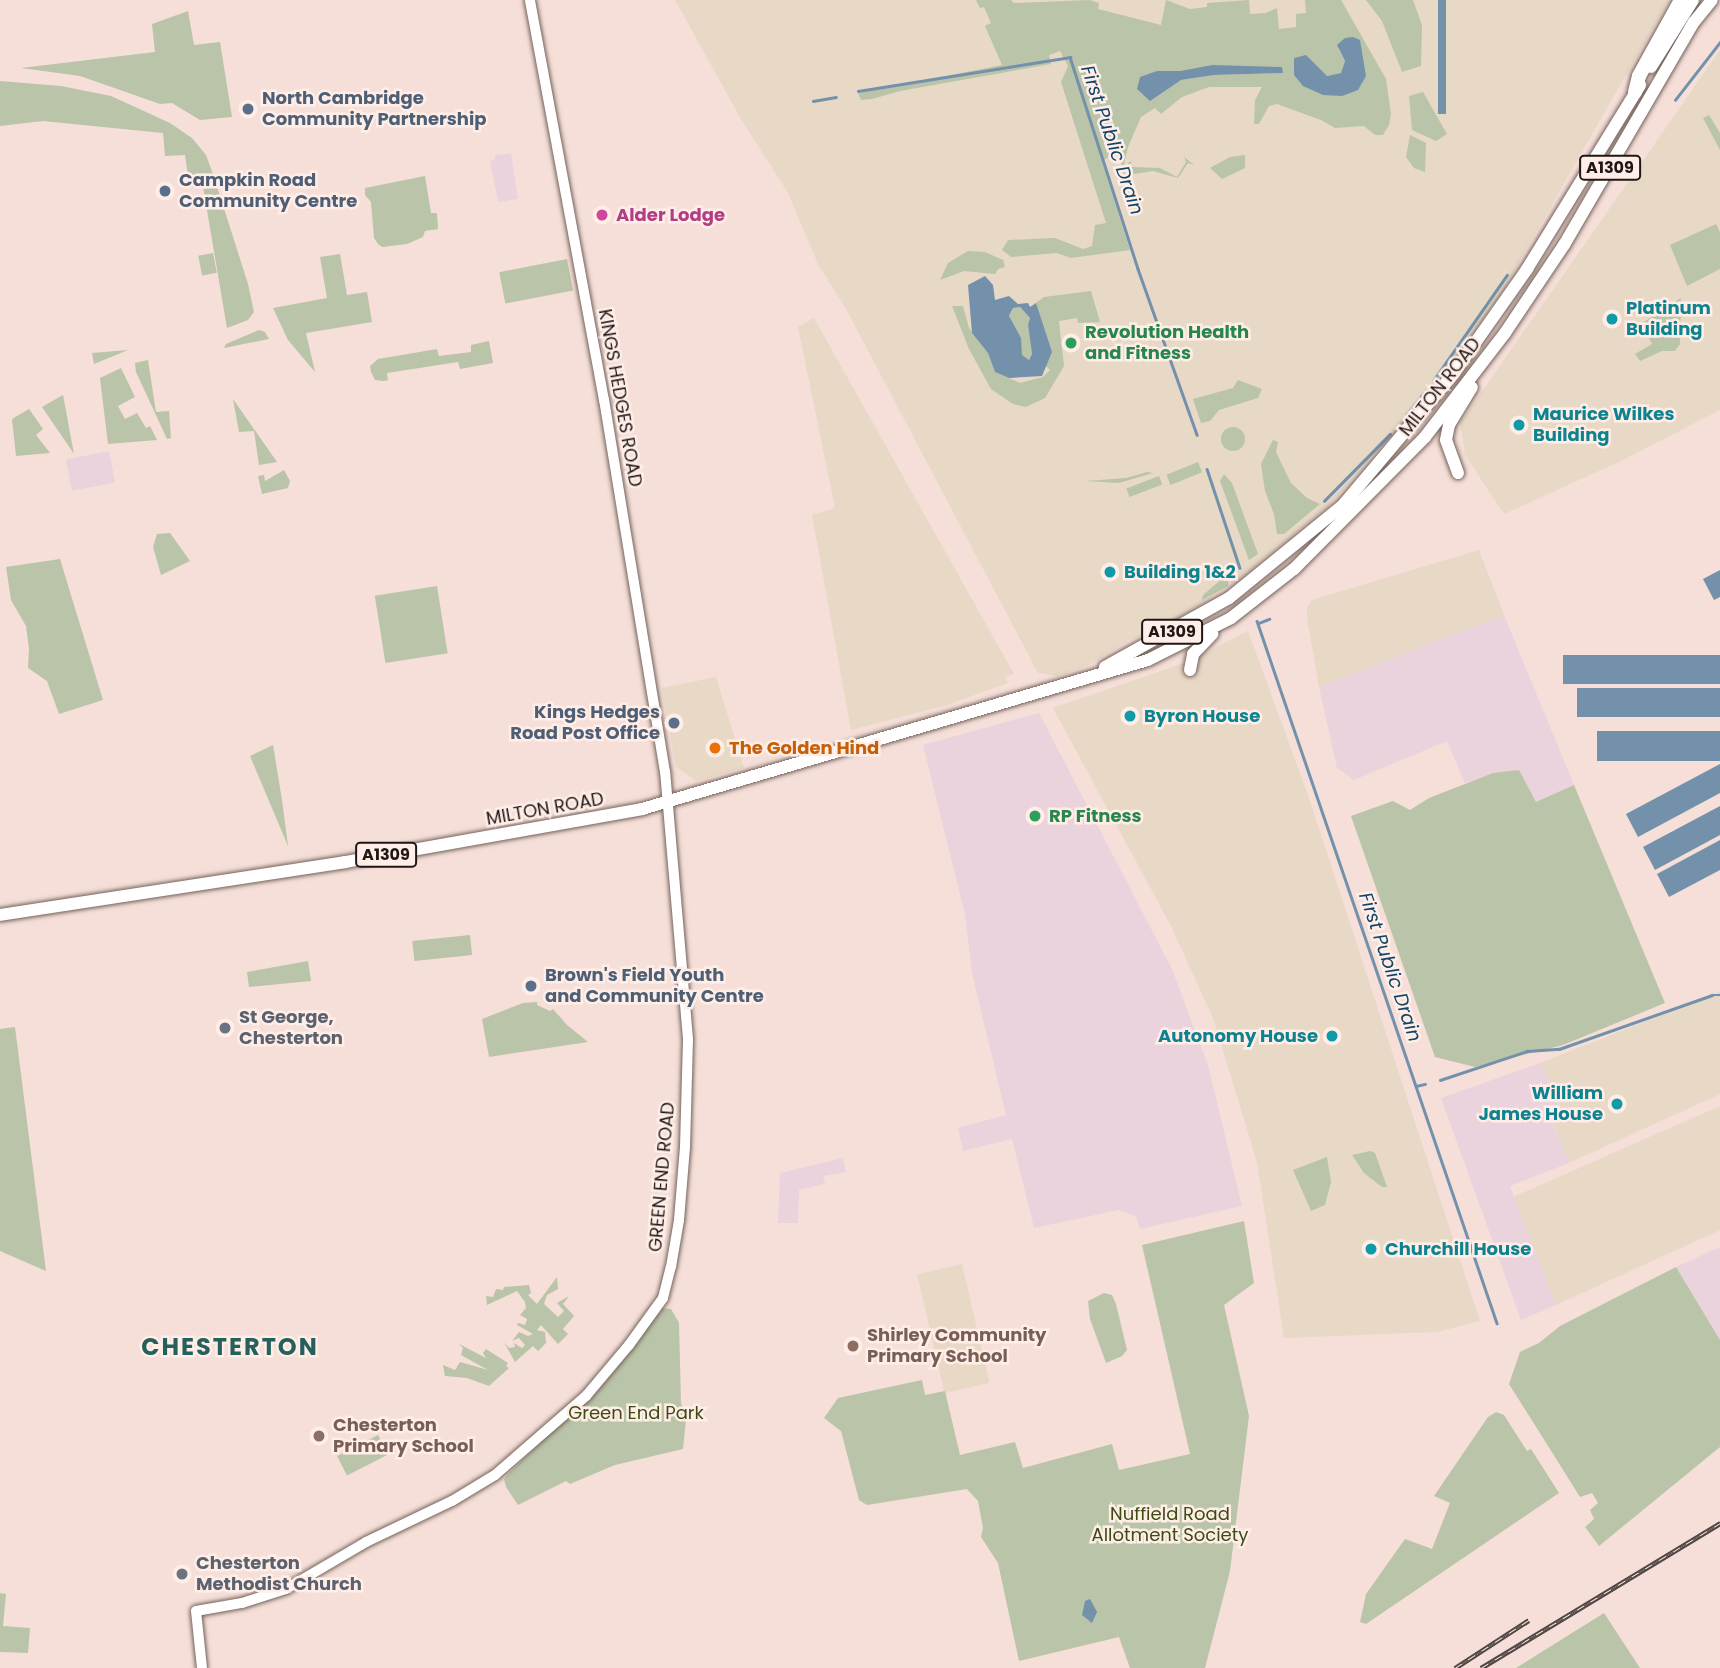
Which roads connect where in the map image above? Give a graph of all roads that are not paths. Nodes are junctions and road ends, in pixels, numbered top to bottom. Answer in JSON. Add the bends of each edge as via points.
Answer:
{"nodes":[{"id":1,"x":530,"y":0,"type":"edge"},
{"id":2,"x":1681,"y":0,"type":"edge"},
{"id":3,"x":1693,"y":0,"type":"edge"},
{"id":4,"x":1712,"y":0,"type":"edge"},
{"id":5,"x":1635,"y":92,"type":"junction"},
{"id":6,"x":1505,"y":333,"type":"junction"},
{"id":7,"x":1458,"y":473,"type":"dead end"},
{"id":8,"x":1353,"y":513,"type":"junction"},
{"id":9,"x":1277,"y":561,"type":"junction"},
{"id":10,"x":1231,"y":618,"type":"junction"},
{"id":11,"x":1181,"y":645,"type":"junction"},
{"id":12,"x":1122,"y":657,"type":"junction"},
{"id":13,"x":1190,"y":670,"type":"dead end"},
{"id":14,"x":1083,"y":678,"type":"junction"},
{"id":15,"x":668,"y":803,"type":"junction"},
{"id":16,"x":0,"y":915,"type":"edge"},
{"id":17,"x":202,"y":1668,"type":"edge"}],
"edges":[{"from":1,"to":15,"type":"street","name":"KINGS HEDGES ROAD","via":[[604,400]]},
{"from":2,"to":5,"type":"highway","via":[[1639,76]]},
{"from":3,"to":5,"type":"main road","name":"MILTON ROAD","number":"A1309"},
{"from":4,"to":6,"type":"main road","name":"MILTON ROAD","number":"A1309","via":[[1694,22],[1564,245]]},
{"from":5,"to":9,"type":"main road","name":"MILTON ROAD","number":"A1309","via":[[1527,268],[1454,373],[1343,505]]},
{"from":6,"to":7,"type":"main road","number":"A1309","via":[[1449,425],[1446,440]]},
{"from":6,"to":8,"type":"main road","name":"MILTON ROAD","number":"A1309","via":[[1425,437]]},
{"from":8,"to":9,"type":"main road","number":"A1309","via":[[1297,556]]},
{"from":8,"to":10,"type":"main road","name":"MILTON ROAD","number":"A1309","via":[[1294,569]]},
{"from":9,"to":12,"type":"main road","name":"MILTON ROAD","number":"A1309","via":[[1206,613]]},
{"from":10,"to":11,"type":"main road","name":"MILTON ROAD","number":"A1309"},
{"from":10,"to":13,"type":"main road","number":"A1309","via":[[1199,645]]},
{"from":11,"to":12,"type":"main road","number":"A1309","via":[[1169,642]]},
{"from":11,"to":14,"type":"main road","name":"MILTON ROAD","number":"A1309","via":[[1148,660]]},
{"from":12,"to":14,"type":"main road","name":"MILTON ROAD","number":"A1309"},
{"from":14,"to":15,"type":"main road","name":"MILTON ROAD","number":"A1309"},
{"from":15,"to":16,"type":"main road","name":"MILTON ROAD","number":"A1309","via":[[363,859]]},
{"from":15,"to":17,"type":"street","name":"GREEN END ROAD","via":[[687,992],[688,1084],[679,1220],[663,1298],[586,1396],[495,1475],[286,1589],[196,1611]]}]}
